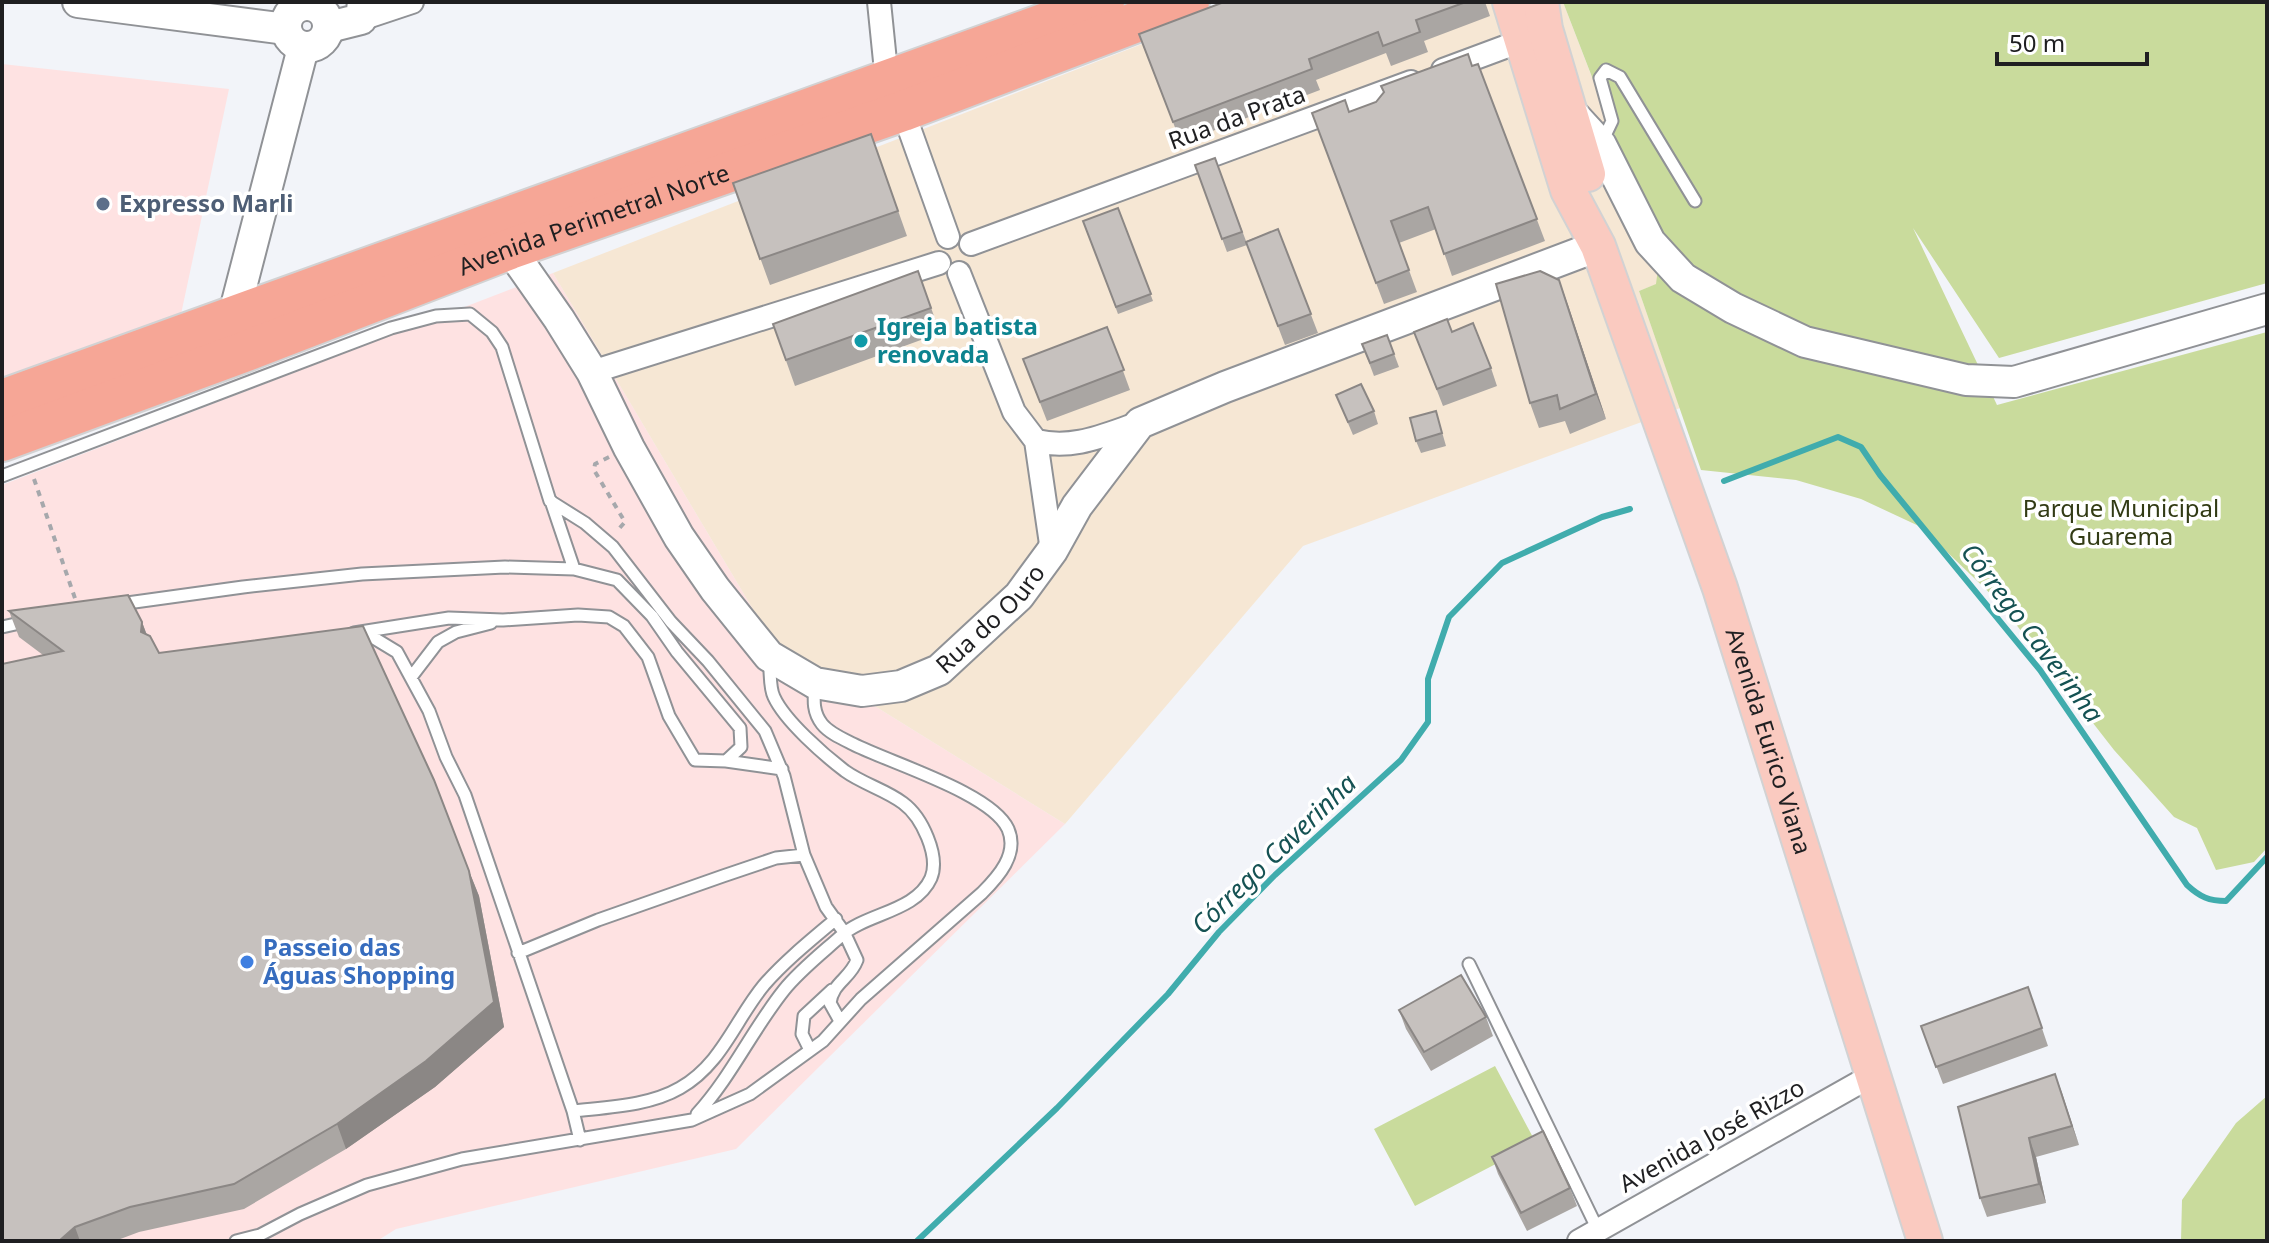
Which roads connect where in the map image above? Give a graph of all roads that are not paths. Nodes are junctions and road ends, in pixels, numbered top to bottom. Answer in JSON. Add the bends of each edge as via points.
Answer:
{"nodes":[{"id":1,"x":78,"y":2,"type":"edge"},
{"id":2,"x":412,"y":2,"type":"edge"},
{"id":3,"x":879,"y":2,"type":"edge"},
{"id":4,"x":1189,"y":2,"type":"edge"},
{"id":5,"x":1510,"y":2,"type":"edge"},
{"id":6,"x":1541,"y":2,"type":"edge"},
{"id":7,"x":362,"y":10,"type":"edge"},
{"id":8,"x":1113,"y":10,"type":"edge"},
{"id":9,"x":297,"y":21,"type":"edge"},
{"id":10,"x":1521,"y":41,"type":"junction"},
{"id":11,"x":895,"y":96,"type":"junction"},
{"id":12,"x":1567,"y":107,"type":"junction"},
{"id":13,"x":1601,"y":145,"type":"junction"},
{"id":14,"x":1695,"y":201,"type":"dead end"},
{"id":15,"x":948,"y":237,"type":"junction"},
{"id":16,"x":971,"y":244,"type":"junction"},
{"id":17,"x":1598,"y":246,"type":"junction"},
{"id":18,"x":510,"y":249,"type":"junction"},
{"id":19,"x":949,"y":268,"type":"junction"},
{"id":20,"x":2267,"y":309,"type":"edge"},
{"id":21,"x":234,"y":314,"type":"junction"},
{"id":22,"x":241,"y":353,"type":"junction"},
{"id":23,"x":592,"y":372,"type":"junction"},
{"id":24,"x":2,"y":400,"type":"edge"},
{"id":25,"x":1140,"y":423,"type":"junction"},
{"id":26,"x":1036,"y":441,"type":"junction"},
{"id":27,"x":16,"y":453,"type":"edge"},
{"id":28,"x":2,"y":476,"type":"edge"},
{"id":29,"x":550,"y":501,"type":"junction"},
{"id":30,"x":1052,"y":551,"type":"junction"},
{"id":31,"x":629,"y":566,"type":"junction"},
{"id":32,"x":574,"y":569,"type":"junction"},
{"id":33,"x":617,"y":580,"type":"junction"},
{"id":34,"x":79,"y":611,"type":"edge"},
{"id":35,"x":37,"y":619,"type":"edge"},
{"id":36,"x":503,"y":620,"type":"junction"},
{"id":37,"x":2,"y":627,"type":"edge"},
{"id":38,"x":364,"y":632,"type":"junction"},
{"id":39,"x":348,"y":633,"type":"edge"},
{"id":40,"x":769,"y":656,"type":"junction"},
{"id":41,"x":412,"y":676,"type":"junction"},
{"id":42,"x":815,"y":683,"type":"junction"},
{"id":43,"x":726,"y":761,"type":"junction"},
{"id":44,"x":782,"y":769,"type":"junction"},
{"id":45,"x":804,"y":855,"type":"junction"},
{"id":46,"x":836,"y":919,"type":"junction"},
{"id":47,"x":844,"y":932,"type":"junction"},
{"id":48,"x":518,"y":953,"type":"junction"},
{"id":49,"x":1469,"y":964,"type":"dead end"},
{"id":50,"x":832,"y":990,"type":"junction"},
{"id":51,"x":840,"y":1021,"type":"junction"},
{"id":52,"x":810,"y":1050,"type":"junction"},
{"id":53,"x":1871,"y":1076,"type":"junction"},
{"id":54,"x":573,"y":1111,"type":"junction"},
{"id":55,"x":692,"y":1120,"type":"junction"},
{"id":56,"x":580,"y":1140,"type":"junction"},
{"id":57,"x":1589,"y":1236,"type":"edge"},
{"id":58,"x":258,"y":1238,"type":"edge"},
{"id":59,"x":236,"y":1241,"type":"edge"},
{"id":60,"x":1925,"y":1241,"type":"edge"}],
"edges":[{"from":1,"to":9,"type":"street"},
{"from":2,"to":7,"type":"street"},
{"from":3,"to":11,"type":"street"},
{"from":4,"to":8,"type":"highway","name":"Avenida Perimetral Norte"},
{"from":5,"to":10,"type":"main road","name":"Avenida Eurico Viana"},
{"from":6,"to":12,"type":"main road","name":"Avenida Eurico Viana"},
{"from":7,"to":9,"type":"street","via":[[329,27],[315,6]]},
{"from":8,"to":11,"type":"highway","name":"Avenida Perimetral Norte"},
{"from":9,"to":21,"type":"street"},
{"from":10,"to":16,"type":"street","name":"Rua da Prata"},
{"from":10,"to":17,"type":"main road","name":"Avenida Eurico Viana","via":[[1568,190]]},
{"from":11,"to":15,"type":"street"},
{"from":11,"to":18,"type":"highway","name":"Avenida Perimetral Norte"},
{"from":11,"to":21,"type":"highway","name":"Avenida Perimetral Norte"},
{"from":12,"to":13,"type":"street"},
{"from":12,"to":17,"type":"main road","name":"Avenida Eurico Viana","via":[[1591,183]]},
{"from":13,"to":14,"type":"lane","via":[[1612,121],[1600,78],[1606,70],[1620,77]]},
{"from":13,"to":20,"type":"street","via":[[1650,242],[1683,278],[1805,342],[1966,380],[2014,382]]},
{"from":15,"to":16,"type":"street"},
{"from":15,"to":19,"type":"street","via":[[939,246]]},
{"from":16,"to":19,"type":"street","via":[[972,262]]},
{"from":17,"to":25,"type":"street","name":"Rua do Ouro"},
{"from":17,"to":53,"type":"main road","name":"Avenida Eurico Viana","via":[[1720,588]]},
{"from":18,"to":22,"type":"highway","name":"Avenida Perimetral Norte"},
{"from":18,"to":23,"type":"street","name":"Rua do Ouro"},
{"from":19,"to":23,"type":"street"},
{"from":19,"to":26,"type":"street","via":[[1014,412]]},
{"from":21,"to":22,"type":"street"},
{"from":21,"to":24,"type":"highway","name":"Avenida Perimetral Norte"},
{"from":22,"to":27,"type":"highway","name":"Avenida Perimetral Norte"},
{"from":23,"to":40,"type":"street","name":"Rua do Ouro","via":[[679,537]]},
{"from":25,"to":26,"type":"street","via":[[1082,442],[1056,446]]},
{"from":25,"to":30,"type":"street","name":"Rua do Ouro","via":[[1077,506]]},
{"from":26,"to":30,"type":"street"},
{"from":27,"to":28,"type":"lane"},
{"from":27,"to":29,"type":"lane","via":[[391,328],[470,314],[502,347]]},
{"from":29,"to":31,"type":"lane","via":[[585,523]]},
{"from":29,"to":32,"type":"lane"},
{"from":30,"to":42,"type":"street","name":"Rua do Ouro","via":[[1019,596],[939,670],[901,686],[862,691]]},
{"from":31,"to":33,"type":"lane"},
{"from":31,"to":44,"type":"lane","via":[[765,731]]},
{"from":32,"to":33,"type":"lane"},
{"from":32,"to":34,"type":"lane","via":[[362,574]]},
{"from":33,"to":43,"type":"lane","via":[[740,728],[741,747]]},
{"from":35,"to":37,"type":"lane"},
{"from":36,"to":38,"type":"lane","via":[[449,618]]},
{"from":36,"to":41,"type":"lane","via":[[438,642]]},
{"from":36,"to":43,"type":"lane","via":[[578,615],[609,617],[624,626],[648,657],[669,716],[695,760]]},
{"from":38,"to":39,"type":"lane"},
{"from":38,"to":41,"type":"lane","via":[[397,652]]},
{"from":40,"to":42,"type":"street","name":"Rua do Ouro"},
{"from":40,"to":47,"type":"lane","via":[[773,696],[803,735],[846,771],[905,804],[925,831],[935,862],[930,880],[918,894]]},
{"from":41,"to":48,"type":"lane","via":[[465,795]]},
{"from":42,"to":51,"type":"lane","via":[[814,710],[824,727],[957,789],[1000,816],[1011,845],[997,878]]},
{"from":43,"to":44,"type":"lane"},
{"from":44,"to":45,"type":"lane"},
{"from":45,"to":46,"type":"lane"},
{"from":45,"to":48,"type":"lane","via":[[776,858],[723,876]]},
{"from":46,"to":47,"type":"lane"},
{"from":46,"to":54,"type":"lane","via":[[783,965],[717,1058],[680,1088],[658,1098]]},
{"from":47,"to":50,"type":"lane","via":[[857,960]]},
{"from":47,"to":55,"type":"lane","via":[[785,988]]},
{"from":48,"to":54,"type":"lane"},
{"from":49,"to":57,"type":"lane"},
{"from":50,"to":51,"type":"lane","via":[[830,1003]]},
{"from":50,"to":52,"type":"lane","via":[[804,1016],[802,1034]]},
{"from":51,"to":52,"type":"lane"},
{"from":52,"to":55,"type":"lane","via":[[750,1094]]},
{"from":53,"to":57,"type":"street","name":"Avenida José Rizzo"},
{"from":53,"to":60,"type":"main road","name":"Avenida Eurico Viana"},
{"from":54,"to":56,"type":"lane"},
{"from":55,"to":56,"type":"lane"},
{"from":56,"to":58,"type":"lane","via":[[462,1159],[367,1185]]},
{"from":58,"to":59,"type":"lane"}]}
